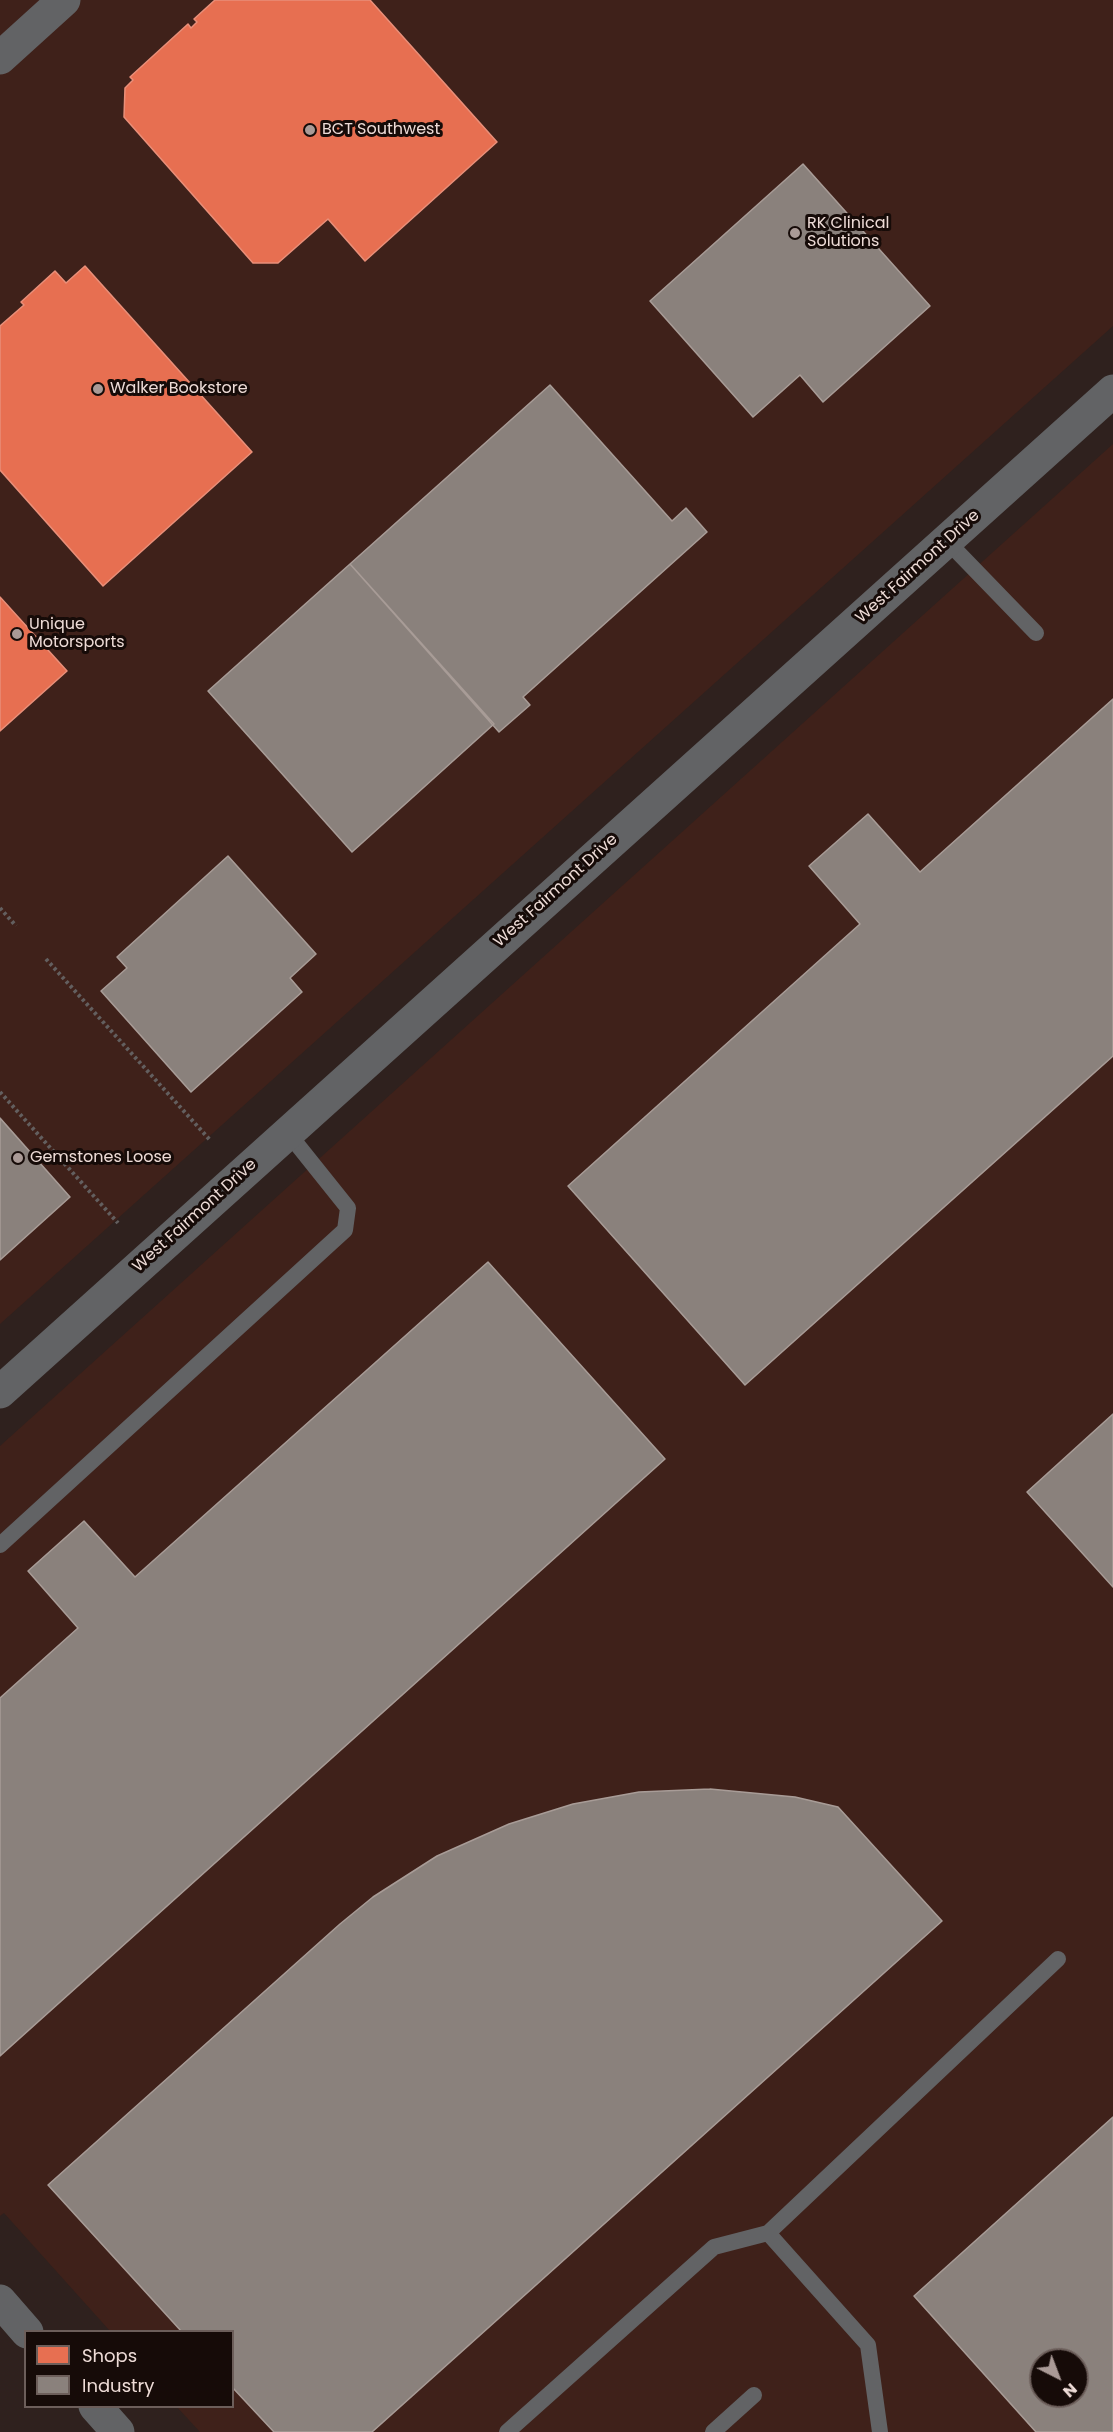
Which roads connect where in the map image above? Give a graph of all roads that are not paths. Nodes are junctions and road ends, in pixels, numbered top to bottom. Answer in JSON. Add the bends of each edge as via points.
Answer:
{"nodes":[{"id":1,"x":64,"y":0,"type":"edge"},
{"id":2,"x":0,"y":58,"type":"edge"},
{"id":3,"x":1113,"y":391,"type":"edge"},
{"id":4,"x":947,"y":541,"type":"junction"},
{"id":5,"x":1036,"y":633,"type":"dead end"},
{"id":6,"x":288,"y":1133,"type":"junction"},
{"id":7,"x":0,"y":1392,"type":"edge"},
{"id":8,"x":0,"y":1545,"type":"edge"},
{"id":9,"x":1058,"y":1959,"type":"dead end"},
{"id":10,"x":768,"y":2233,"type":"junction"},
{"id":11,"x":0,"y":2301,"type":"edge"},
{"id":12,"x":26,"y":2330,"type":"edge"},
{"id":13,"x":754,"y":2395,"type":"dead end"},
{"id":14,"x":97,"y":2408,"type":"edge"},
{"id":15,"x":118,"y":2432,"type":"edge"},
{"id":16,"x":507,"y":2432,"type":"edge"},
{"id":17,"x":713,"y":2432,"type":"edge"},
{"id":18,"x":880,"y":2432,"type":"edge"}],
"edges":[{"from":1,"to":2,"type":"street"},
{"from":3,"to":4,"type":"street","name":"West Fairmont Drive"},
{"from":4,"to":5,"type":"lane"},
{"from":4,"to":6,"type":"street","name":"West Fairmont Drive"},
{"from":6,"to":7,"type":"street","name":"West Fairmont Drive"},
{"from":6,"to":8,"type":"lane","via":[[348,1208],[345,1230]]},
{"from":9,"to":10,"type":"lane"},
{"from":10,"to":16,"type":"lane","via":[[714,2247]]},
{"from":10,"to":18,"type":"lane","via":[[868,2345]]},
{"from":11,"to":12,"type":"street"},
{"from":13,"to":17,"type":"lane"},
{"from":14,"to":15,"type":"street"}]}
